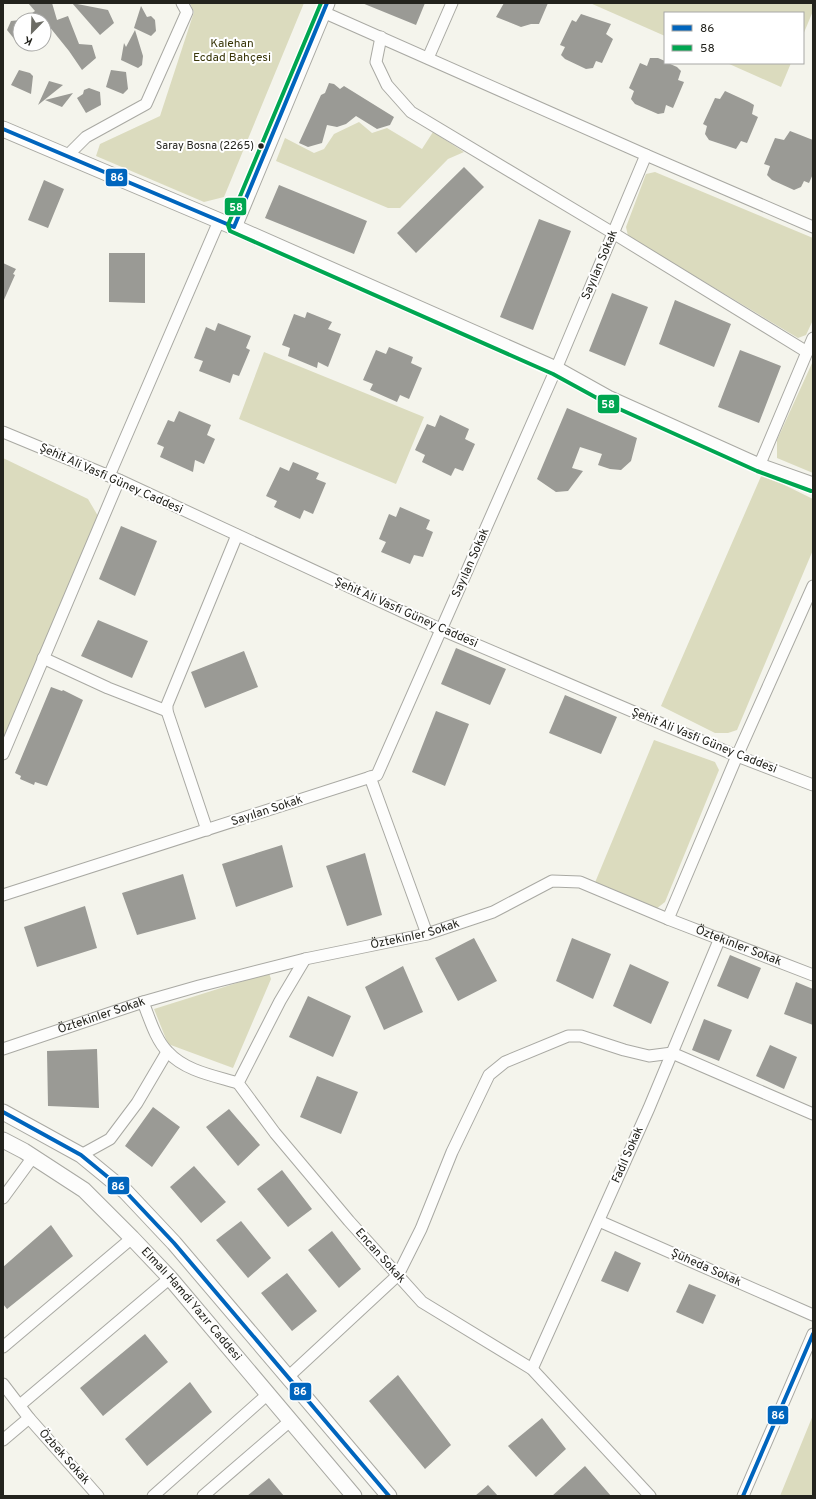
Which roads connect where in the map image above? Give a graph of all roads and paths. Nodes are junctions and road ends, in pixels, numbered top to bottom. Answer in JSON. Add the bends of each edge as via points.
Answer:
{"nodes":[{"id":1,"x":182,"y":3,"type":"edge"},
{"id":2,"x":452,"y":3,"type":"edge"},
{"id":3,"x":325,"y":7,"type":"edge"},
{"id":4,"x":381,"y":37,"type":"junction"},
{"id":5,"x":428,"y":58,"type":"junction"},
{"id":6,"x":3,"y":129,"type":"edge"},
{"id":7,"x":646,"y":155,"type":"junction"},
{"id":8,"x":67,"y":156,"type":"junction"},
{"id":9,"x":219,"y":221,"type":"junction"},
{"id":10,"x":234,"y":227,"type":"junction"},
{"id":11,"x":813,"y":227,"type":"edge"},
{"id":12,"x":613,"y":233,"type":"junction"},
{"id":13,"x":813,"y":338,"type":"edge"},
{"id":14,"x":807,"y":352,"type":"junction"},
{"id":15,"x":556,"y":369,"type":"junction"},
{"id":16,"x":3,"y":432,"type":"edge"},
{"id":17,"x":759,"y":466,"type":"junction"},
{"id":18,"x":114,"y":478,"type":"junction"},
{"id":19,"x":813,"y":485,"type":"edge"},
{"id":20,"x":237,"y":535,"type":"junction"},
{"id":21,"x":813,"y":586,"type":"edge"},
{"id":22,"x":442,"y":630,"type":"junction"},
{"id":23,"x":44,"y":658,"type":"junction"},
{"id":24,"x":167,"y":711,"type":"junction"},
{"id":25,"x":3,"y":754,"type":"edge"},
{"id":26,"x":737,"y":756,"type":"junction"},
{"id":27,"x":370,"y":777,"type":"junction"},
{"id":28,"x":813,"y":785,"type":"edge"},
{"id":29,"x":207,"y":830,"type":"junction"},
{"id":30,"x":3,"y":895,"type":"edge"},
{"id":31,"x":668,"y":918,"type":"junction"},
{"id":32,"x":427,"y":934,"type":"junction"},
{"id":33,"x":720,"y":938,"type":"junction"},
{"id":34,"x":305,"y":959,"type":"junction"},
{"id":35,"x":813,"y":975,"type":"edge"},
{"id":36,"x":143,"y":1002,"type":"junction"},
{"id":37,"x":3,"y":1049,"type":"edge"},
{"id":38,"x":168,"y":1052,"type":"junction"},
{"id":39,"x":672,"y":1053,"type":"junction"},
{"id":40,"x":238,"y":1083,"type":"junction"},
{"id":41,"x":3,"y":1112,"type":"edge"},
{"id":42,"x":813,"y":1114,"type":"edge"},
{"id":43,"x":3,"y":1140,"type":"edge"},
{"id":44,"x":81,"y":1155,"type":"junction"},
{"id":45,"x":33,"y":1157,"type":"junction"},
{"id":46,"x":3,"y":1198,"type":"edge"},
{"id":47,"x":599,"y":1221,"type":"junction"},
{"id":48,"x":132,"y":1238,"type":"junction"},
{"id":49,"x":398,"y":1275,"type":"junction"},
{"id":50,"x":170,"y":1278,"type":"junction"},
{"id":51,"x":813,"y":1315,"type":"edge"},
{"id":52,"x":813,"y":1334,"type":"edge"},
{"id":53,"x":3,"y":1348,"type":"edge"},
{"id":54,"x":532,"y":1369,"type":"junction"},
{"id":55,"x":288,"y":1377,"type":"junction"},
{"id":56,"x":3,"y":1384,"type":"edge"},
{"id":57,"x":268,"y":1394,"type":"junction"},
{"id":58,"x":20,"y":1405,"type":"junction"},
{"id":59,"x":30,"y":1418,"type":"junction"},
{"id":60,"x":290,"y":1420,"type":"junction"},
{"id":61,"x":3,"y":1440,"type":"edge"},
{"id":62,"x":98,"y":1496,"type":"edge"},
{"id":63,"x":153,"y":1496,"type":"edge"},
{"id":64,"x":203,"y":1496,"type":"edge"},
{"id":65,"x":354,"y":1496,"type":"edge"},
{"id":66,"x":389,"y":1496,"type":"edge"},
{"id":67,"x":650,"y":1496,"type":"edge"},
{"id":68,"x":743,"y":1496,"type":"edge"}],
"edges":[{"from":1,"to":8,"type":"street","via":[[186,12],[146,104],[86,138]]},
{"from":2,"to":5,"type":"street"},
{"from":3,"to":4,"type":"street"},
{"from":3,"to":10,"type":"street"},
{"from":4,"to":5,"type":"street"},
{"from":4,"to":12,"type":"street","via":[[376,62],[387,85],[411,112]]},
{"from":5,"to":7,"type":"street"},
{"from":6,"to":8,"type":"street"},
{"from":7,"to":11,"type":"street"},
{"from":7,"to":12,"type":"street","name":"Sayılan Sokak"},
{"from":8,"to":9,"type":"street"},
{"from":9,"to":10,"type":"street"},
{"from":9,"to":18,"type":"street"},
{"from":10,"to":15,"type":"street"},
{"from":12,"to":14,"type":"street"},
{"from":12,"to":15,"type":"street","name":"Sayılan Sokak"},
{"from":13,"to":14,"type":"street"},
{"from":14,"to":17,"type":"street"},
{"from":15,"to":17,"type":"street","via":[[608,398]]},
{"from":15,"to":22,"type":"street","name":"Sayılan Sokak"},
{"from":16,"to":18,"type":"street","name":"Şehit Ali Vasfi Güney Caddesi"},
{"from":17,"to":19,"type":"street"},
{"from":18,"to":20,"type":"street","name":"Şehit Ali Vasfi Güney Caddesi"},
{"from":18,"to":23,"type":"street"},
{"from":20,"to":22,"type":"street","name":"Şehit Ali Vasfi Güney Caddesi"},
{"from":20,"to":24,"type":"street"},
{"from":21,"to":26,"type":"street"},
{"from":22,"to":26,"type":"street","name":"Şehit Ali Vasfi Güney Caddesi"},
{"from":22,"to":27,"type":"street","name":"Sayılan Sokak","via":[[377,774]]},
{"from":23,"to":24,"type":"street","via":[[108,688]]},
{"from":23,"to":25,"type":"street"},
{"from":24,"to":29,"type":"street"},
{"from":26,"to":28,"type":"street","name":"Şehit Ali Vasfi Güney Caddesi"},
{"from":26,"to":31,"type":"street"},
{"from":27,"to":29,"type":"street","name":"Sayılan Sokak"},
{"from":27,"to":32,"type":"street"},
{"from":29,"to":30,"type":"street","name":"Sayılan Sokak"},
{"from":31,"to":32,"type":"street","name":"Öztekinler Sokak","via":[[580,882],[552,881],[493,912]]},
{"from":31,"to":33,"type":"street","name":"Öztekinler Sokak"},
{"from":32,"to":34,"type":"street","name":"Öztekinler Sokak"},
{"from":33,"to":35,"type":"street","name":"Öztekinler Sokak"},
{"from":33,"to":39,"type":"street","name":"Fadıl Sokak"},
{"from":34,"to":36,"type":"street","name":"Öztekinler Sokak"},
{"from":34,"to":40,"type":"street","via":[[280,1001]]},
{"from":36,"to":37,"type":"street","name":"Öztekinler Sokak"},
{"from":36,"to":38,"type":"street","via":[[158,1038]]},
{"from":38,"to":40,"type":"street","via":[[189,1068]]},
{"from":38,"to":44,"type":"street","via":[[137,1103],[110,1139]]},
{"from":39,"to":42,"type":"street"},
{"from":39,"to":47,"type":"street","name":"Fadıl Sokak"},
{"from":39,"to":49,"type":"street","via":[[649,1056],[581,1036],[568,1036],[505,1062],[488,1075],[452,1152],[421,1229]]},
{"from":40,"to":49,"type":"street","name":"Encan Sokak","via":[[275,1133]]},
{"from":41,"to":44,"type":"street"},
{"from":43,"to":45,"type":"street","name":"Elmalı Hamdi Yazır Caddesi"},
{"from":44,"to":55,"type":"street","via":[[126,1192],[174,1243]]},
{"from":45,"to":46,"type":"street"},
{"from":45,"to":48,"type":"street","name":"Elmalı Hamdi Yazır Caddesi","via":[[84,1190]]},
{"from":47,"to":51,"type":"street","name":"Şüheda Sokak"},
{"from":47,"to":54,"type":"street","name":"Fadıl Sokak"},
{"from":48,"to":50,"type":"street","name":"Elmalı Hamdi Yazır Caddesi"},
{"from":48,"to":53,"type":"street"},
{"from":49,"to":54,"type":"street","name":"Encan Sokak","via":[[422,1302]]},
{"from":49,"to":55,"type":"street"},
{"from":50,"to":57,"type":"street","name":"Elmalı Hamdi Yazır Caddesi"},
{"from":50,"to":58,"type":"street"},
{"from":52,"to":68,"type":"street"},
{"from":54,"to":67,"type":"street","name":"Encan Sokak"},
{"from":55,"to":66,"type":"street"},
{"from":56,"to":58,"type":"street","name":"Özbek Sokak"},
{"from":57,"to":60,"type":"street","name":"Elmalı Hamdi Yazır Caddesi"},
{"from":57,"to":63,"type":"street"},
{"from":58,"to":59,"type":"street","name":"Özbek Sokak"},
{"from":59,"to":61,"type":"street"},
{"from":59,"to":62,"type":"street","name":"Özbek Sokak"},
{"from":60,"to":64,"type":"street"},
{"from":60,"to":65,"type":"street","name":"Elmalı Hamdi Yazır Caddesi"}]}
